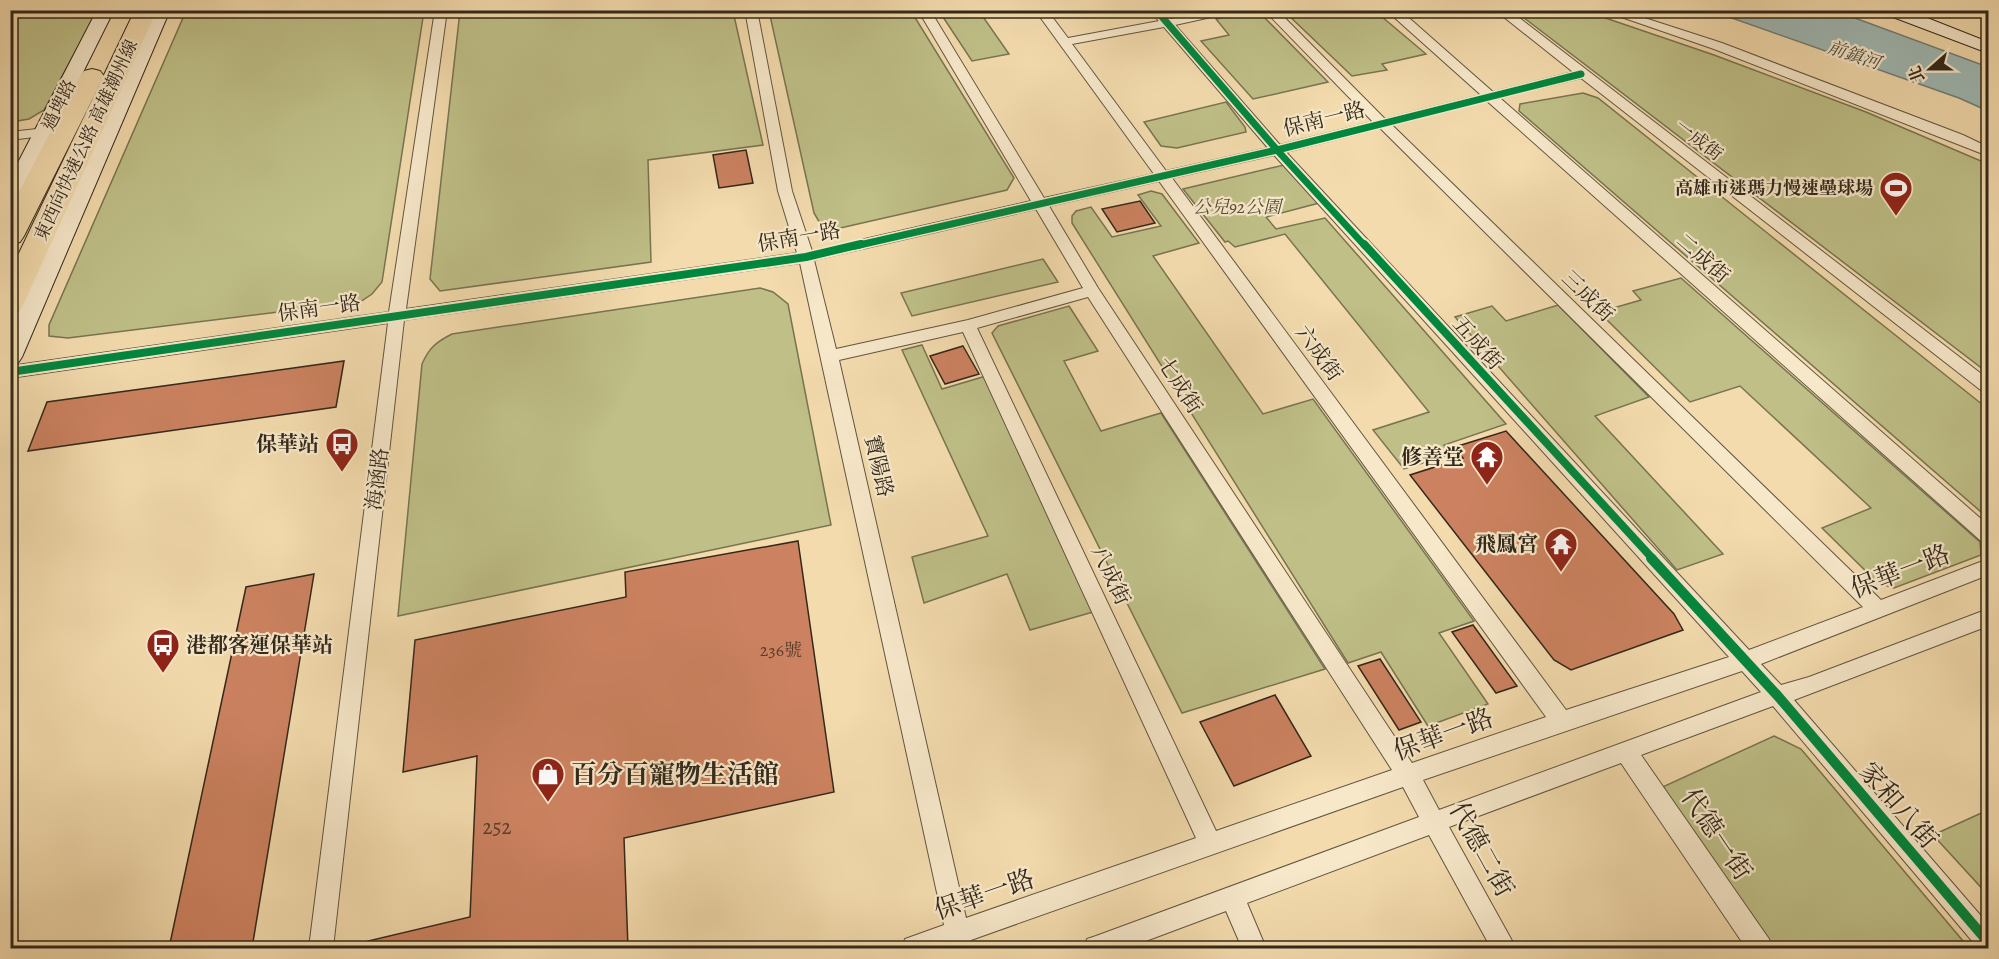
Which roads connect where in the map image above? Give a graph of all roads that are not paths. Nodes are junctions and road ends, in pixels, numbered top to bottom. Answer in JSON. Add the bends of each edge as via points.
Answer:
{"nodes":[{"id":1,"x":106,"y":10,"type":"edge"},
{"id":2,"x":126,"y":10,"type":"edge"},
{"id":3,"x":146,"y":10,"type":"edge"},
{"id":4,"x":162,"y":10,"type":"edge"},
{"id":5,"x":441,"y":10,"type":"edge"},
{"id":6,"x":751,"y":10,"type":"edge"},
{"id":7,"x":924,"y":10,"type":"edge"},
{"id":8,"x":1041,"y":10,"type":"edge"},
{"id":9,"x":1156,"y":10,"type":"edge"},
{"id":10,"x":1237,"y":10,"type":"edge"},
{"id":11,"x":1270,"y":10,"type":"edge"},
{"id":12,"x":1392,"y":10,"type":"edge"},
{"id":13,"x":1501,"y":10,"type":"edge"},
{"id":14,"x":1607,"y":10,"type":"edge"},
{"id":15,"x":1891,"y":10,"type":"edge"},
{"id":16,"x":1914,"y":10,"type":"edge"},
{"id":17,"x":1168,"y":23,"type":"junction"},
{"id":18,"x":1989,"y":39,"type":"edge"},
{"id":19,"x":1065,"y":42,"type":"junction"},
{"id":20,"x":1989,"y":48,"type":"edge"},
{"id":21,"x":1581,"y":74,"type":"junction"},
{"id":22,"x":1487,"y":97,"type":"junction"},
{"id":23,"x":1382,"y":123,"type":"junction"},
{"id":24,"x":46,"y":132,"type":"junction"},
{"id":25,"x":10,"y":136,"type":"edge"},
{"id":26,"x":1277,"y":150,"type":"junction"},
{"id":27,"x":1989,"y":152,"type":"edge"},
{"id":28,"x":1161,"y":176,"type":"junction"},
{"id":29,"x":10,"y":199,"type":"edge"},
{"id":30,"x":1041,"y":203,"type":"junction"},
{"id":31,"x":10,"y":236,"type":"edge"},
{"id":32,"x":806,"y":257,"type":"junction"},
{"id":33,"x":1092,"y":291,"type":"junction"},
{"id":34,"x":10,"y":303,"type":"edge"},
{"id":35,"x":397,"y":314,"type":"junction"},
{"id":36,"x":968,"y":325,"type":"junction"},
{"id":37,"x":830,"y":356,"type":"junction"},
{"id":38,"x":10,"y":357,"type":"edge"},
{"id":39,"x":10,"y":372,"type":"edge"},
{"id":40,"x":1989,"y":387,"type":"edge"},
{"id":41,"x":1989,"y":536,"type":"edge"},
{"id":42,"x":1989,"y":567,"type":"edge"},
{"id":43,"x":1878,"y":609,"type":"junction"},
{"id":44,"x":1989,"y":617,"type":"edge"},
{"id":45,"x":1745,"y":661,"type":"junction"},
{"id":46,"x":1777,"y":695,"type":"junction"},
{"id":47,"x":1562,"y":721,"type":"junction"},
{"id":48,"x":1626,"y":752,"type":"junction"},
{"id":49,"x":1409,"y":777,"type":"junction"},
{"id":50,"x":1435,"y":823,"type":"junction"},
{"id":51,"x":1210,"y":845,"type":"junction"},
{"id":52,"x":1232,"y":897,"type":"junction"},
{"id":53,"x":960,"y":941,"type":"edge"},
{"id":54,"x":1989,"y":942,"type":"edge"},
{"id":55,"x":321,"y":948,"type":"edge"},
{"id":56,"x":914,"y":948,"type":"edge"},
{"id":57,"x":1096,"y":948,"type":"edge"},
{"id":58,"x":1254,"y":948,"type":"edge"},
{"id":59,"x":1504,"y":948,"type":"edge"},
{"id":60,"x":1760,"y":948,"type":"edge"}],
"edges":[{"from":1,"to":24,"type":"main road","name":"過埤路"},
{"from":2,"to":31,"type":"highway","name":"東西向快速公路 高雄潮州線"},
{"from":3,"to":34,"type":"highway","name":"東西向快速公路 高雄潮州線"},
{"from":4,"to":38,"type":"main road"},
{"from":5,"to":35,"type":"street","name":"海涵路"},
{"from":6,"to":32,"type":"street","name":"寶陽路","via":[[785,191]]},
{"from":7,"to":30,"type":"street","name":"七成街"},
{"from":8,"to":19,"type":"street","name":"六成街"},
{"from":9,"to":17,"type":"street","name":"五成街"},
{"from":10,"to":17,"type":"street"},
{"from":11,"to":23,"type":"street","name":"三成街"},
{"from":12,"to":22,"type":"street","name":"二成街"},
{"from":13,"to":21,"type":"street","name":"一成街"},
{"from":14,"to":27,"type":"street","via":[[1718,45]]},
{"from":15,"to":20,"type":"main road"},
{"from":16,"to":18,"type":"main road"},
{"from":17,"to":19,"type":"street"},
{"from":17,"to":26,"type":"street","name":"五成街"},
{"from":19,"to":28,"type":"street","name":"六成街"},
{"from":21,"to":22,"type":"street","name":"保南一路"},
{"from":21,"to":40,"type":"street","name":"一成街"},
{"from":22,"to":23,"type":"street","name":"保南一路"},
{"from":22,"to":41,"type":"street","name":"二成街"},
{"from":23,"to":26,"type":"street","name":"保南一路"},
{"from":23,"to":43,"type":"street","name":"三成街"},
{"from":24,"to":25,"type":"street"},
{"from":24,"to":29,"type":"main road","name":"過埤路"},
{"from":26,"to":28,"type":"street","name":"保南一路"},
{"from":26,"to":45,"type":"street","name":"五成街"},
{"from":28,"to":30,"type":"street","name":"保南一路"},
{"from":28,"to":47,"type":"street","name":"六成街"},
{"from":30,"to":32,"type":"street","name":"保南一路"},
{"from":30,"to":33,"type":"street","name":"七成街"},
{"from":32,"to":35,"type":"street","name":"保南一路"},
{"from":32,"to":37,"type":"street","name":"寶陽路"},
{"from":33,"to":36,"type":"street"},
{"from":33,"to":49,"type":"street","name":"七成街"},
{"from":35,"to":39,"type":"street","name":"保南一路"},
{"from":35,"to":55,"type":"street","name":"海涵路"},
{"from":36,"to":37,"type":"street"},
{"from":36,"to":51,"type":"street","name":"八成街"},
{"from":37,"to":53,"type":"street","name":"寶陽路"},
{"from":42,"to":43,"type":"street","name":"保華一路"},
{"from":43,"to":45,"type":"street","name":"保華一路"},
{"from":44,"to":46,"type":"street"},
{"from":45,"to":46,"type":"street","name":"五成街"},
{"from":45,"to":47,"type":"street","name":"保華一路"},
{"from":46,"to":48,"type":"street"},
{"from":46,"to":54,"type":"street","name":"家和八街"},
{"from":47,"to":49,"type":"street","name":"保華一路"},
{"from":48,"to":50,"type":"street"},
{"from":48,"to":60,"type":"street","name":"代德一街"},
{"from":49,"to":50,"type":"street","name":"代德二街"},
{"from":49,"to":51,"type":"street","name":"保華一路"},
{"from":50,"to":52,"type":"street"},
{"from":50,"to":59,"type":"street","name":"代德二街"},
{"from":51,"to":53,"type":"street","name":"保華一路"},
{"from":52,"to":57,"type":"street"},
{"from":52,"to":58,"type":"street"},
{"from":53,"to":56,"type":"street","name":"保華一路"}]}
